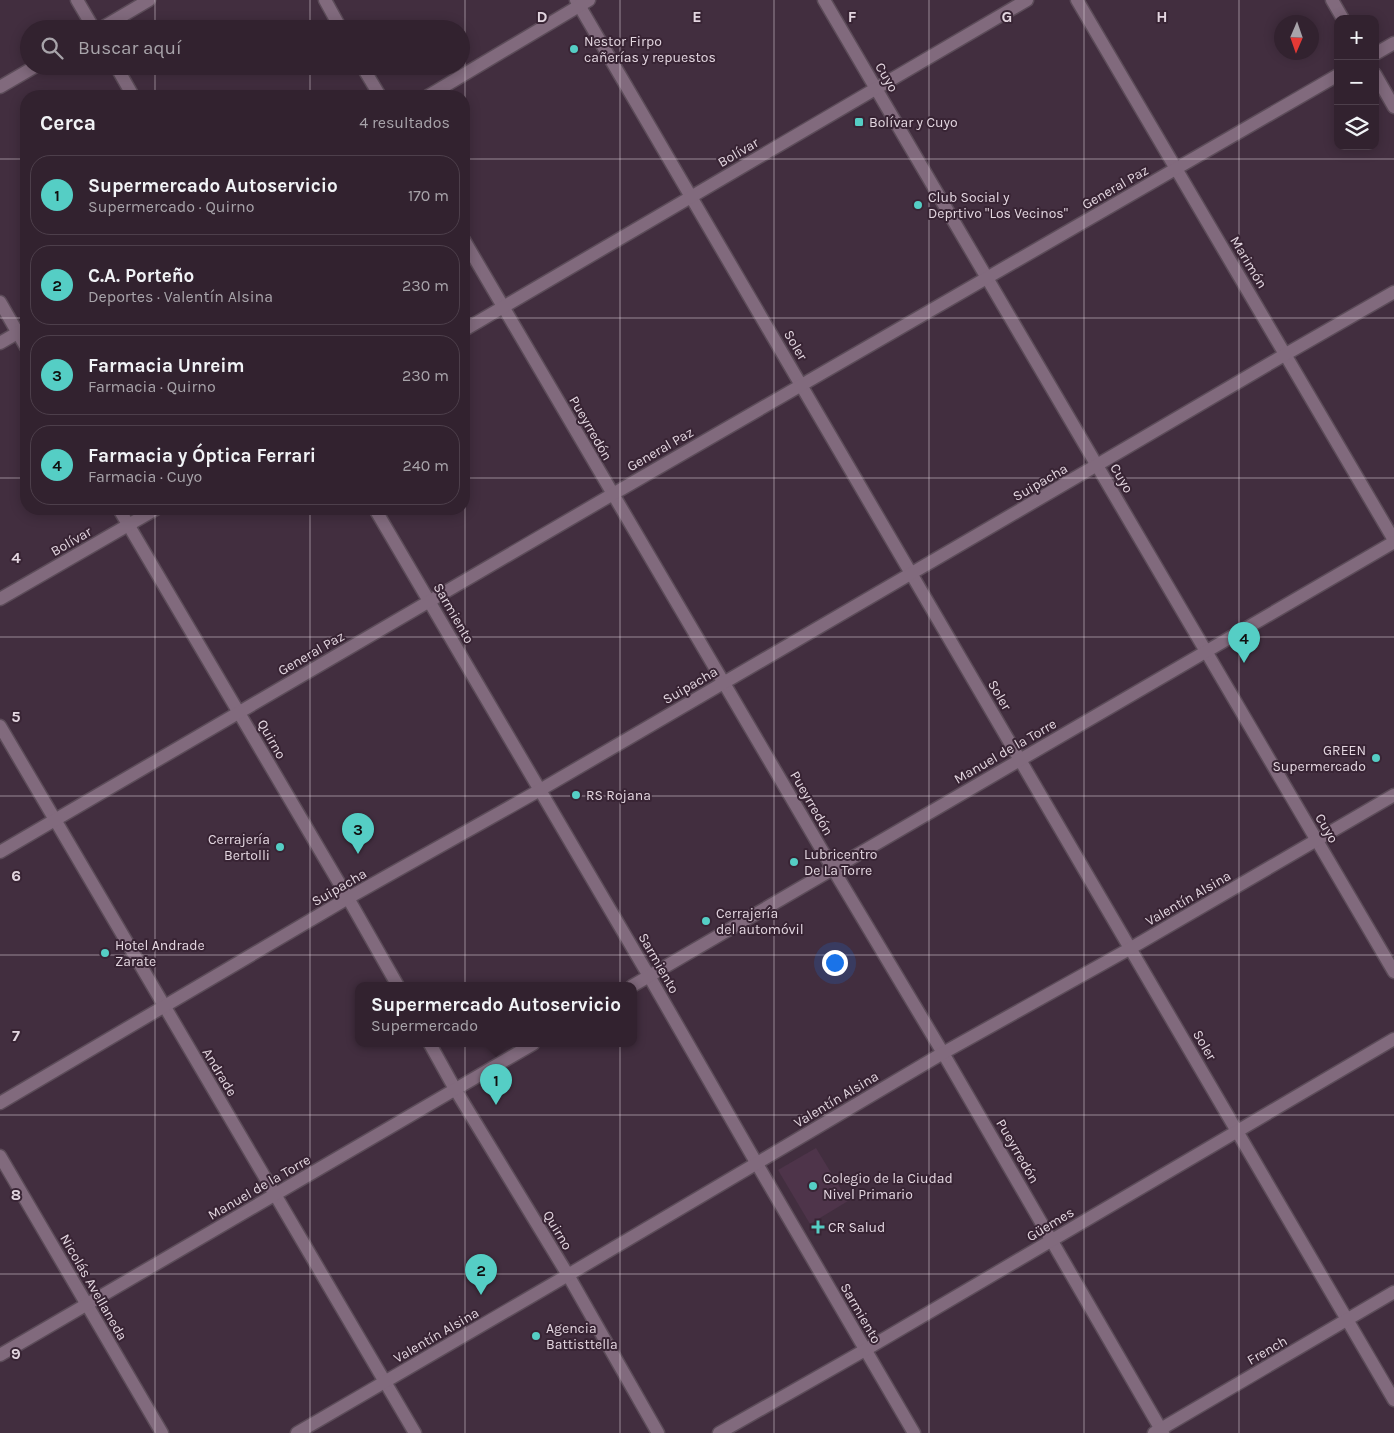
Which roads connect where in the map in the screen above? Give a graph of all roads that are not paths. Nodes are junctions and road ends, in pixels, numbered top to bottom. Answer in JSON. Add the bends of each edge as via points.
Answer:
{"nodes":[{"id":1,"x":77,"y":0,"type":"edge"},
{"id":2,"x":149,"y":0,"type":"edge"},
{"id":3,"x":325,"y":0,"type":"edge"},
{"id":4,"x":824,"y":0,"type":"edge"},
{"id":5,"x":1027,"y":0,"type":"edge"},
{"id":6,"x":1077,"y":0,"type":"edge"},
{"id":7,"x":1332,"y":0,"type":"edge"},
{"id":8,"x":582,"y":2,"type":"edge"},
{"id":9,"x":1341,"y":15,"type":"edge"},
{"id":10,"x":89,"y":20,"type":"edge"},
{"id":11,"x":115,"y":20,"type":"edge"},
{"id":12,"x":336,"y":20,"type":"edge"},
{"id":13,"x":1394,"y":43,"type":"edge"},
{"id":14,"x":1379,"y":52,"type":"edge"},
{"id":15,"x":470,"y":70,"type":"edge"},
{"id":16,"x":21,"y":75,"type":"edge"},
{"id":17,"x":121,"y":75,"type":"edge"},
{"id":18,"x":367,"y":75,"type":"edge"},
{"id":19,"x":462,"y":75,"type":"edge"},
{"id":20,"x":1334,"y":77,"type":"edge"},
{"id":21,"x":1379,"y":81,"type":"edge"},
{"id":22,"x":0,"y":87,"type":"edge"},
{"id":23,"x":876,"y":88,"type":"junction"},
{"id":24,"x":130,"y":90,"type":"edge"},
{"id":25,"x":376,"y":90,"type":"edge"},
{"id":26,"x":438,"y":90,"type":"edge"},
{"id":27,"x":1394,"y":107,"type":"edge"},
{"id":28,"x":1176,"y":168,"type":"junction"},
{"id":29,"x":691,"y":196,"type":"junction"},
{"id":30,"x":470,"y":250,"type":"edge"},
{"id":31,"x":987,"y":278,"type":"junction"},
{"id":32,"x":1394,"y":292,"type":"edge"},
{"id":33,"x":0,"y":302,"type":"edge"},
{"id":34,"x":503,"y":307,"type":"junction"},
{"id":35,"x":470,"y":326,"type":"edge"},
{"id":36,"x":20,"y":327,"type":"edge"},
{"id":37,"x":20,"y":331,"type":"edge"},
{"id":38,"x":0,"y":343,"type":"edge"},
{"id":39,"x":1286,"y":354,"type":"junction"},
{"id":40,"x":801,"y":385,"type":"junction"},
{"id":41,"x":1097,"y":465,"type":"junction"},
{"id":42,"x":613,"y":494,"type":"junction"},
{"id":43,"x":122,"y":515,"type":"edge"},
{"id":44,"x":146,"y":515,"type":"edge"},
{"id":45,"x":379,"y":515,"type":"edge"},
{"id":46,"x":128,"y":525,"type":"junction"},
{"id":47,"x":1394,"y":541,"type":"edge"},
{"id":48,"x":912,"y":574,"type":"junction"},
{"id":49,"x":0,"y":599,"type":"edge"},
{"id":50,"x":429,"y":601,"type":"junction"},
{"id":51,"x":1206,"y":651,"type":"junction"},
{"id":52,"x":724,"y":683,"type":"junction"},
{"id":53,"x":239,"y":712,"type":"junction"},
{"id":54,"x":0,"y":726,"type":"edge"},
{"id":55,"x":1021,"y":760,"type":"junction"},
{"id":56,"x":540,"y":790,"type":"junction"},
{"id":57,"x":1394,"y":796,"type":"edge"},
{"id":58,"x":56,"y":820,"type":"junction"},
{"id":59,"x":1317,"y":840,"type":"junction"},
{"id":60,"x":0,"y":852,"type":"edge"},
{"id":61,"x":833,"y":869,"type":"junction"},
{"id":62,"x":348,"y":898,"type":"junction"},
{"id":63,"x":1131,"y":948,"type":"junction"},
{"id":64,"x":1394,"y":972,"type":"edge"},
{"id":65,"x":649,"y":976,"type":"junction"},
{"id":66,"x":396,"y":982,"type":"edge"},
{"id":67,"x":637,"y":983,"type":"edge"},
{"id":68,"x":164,"y":1007,"type":"junction"},
{"id":69,"x":1394,"y":1039,"type":"edge"},
{"id":70,"x":432,"y":1047,"type":"edge"},
{"id":71,"x":528,"y":1047,"type":"edge"},
{"id":72,"x":944,"y":1053,"type":"junction"},
{"id":73,"x":455,"y":1089,"type":"junction"},
{"id":74,"x":0,"y":1103,"type":"edge"},
{"id":75,"x":1237,"y":1130,"type":"junction"},
{"id":76,"x":0,"y":1156,"type":"edge"},
{"id":77,"x":757,"y":1164,"type":"junction"},
{"id":78,"x":275,"y":1195,"type":"junction"},
{"id":79,"x":1052,"y":1240,"type":"junction"},
{"id":80,"x":568,"y":1275,"type":"junction"},
{"id":81,"x":1394,"y":1292,"type":"edge"},
{"id":82,"x":87,"y":1304,"type":"junction"},
{"id":83,"x":1348,"y":1320,"type":"junction"},
{"id":84,"x":865,"y":1350,"type":"junction"},
{"id":85,"x":0,"y":1355,"type":"edge"},
{"id":86,"x":384,"y":1382,"type":"junction"},
{"id":87,"x":1394,"y":1400,"type":"edge"},
{"id":88,"x":1159,"y":1432,"type":"edge"},
{"id":89,"x":162,"y":1433,"type":"edge"},
{"id":90,"x":297,"y":1433,"type":"edge"},
{"id":91,"x":415,"y":1433,"type":"edge"},
{"id":92,"x":658,"y":1433,"type":"edge"},
{"id":93,"x":719,"y":1433,"type":"edge"},
{"id":94,"x":914,"y":1433,"type":"edge"}],
"edges":[{"from":1,"to":10,"type":"street"},
{"from":2,"to":11,"type":"street"},
{"from":3,"to":12,"type":"street"},
{"from":4,"to":23,"type":"street","name":"Cuyo"},
{"from":5,"to":23,"type":"street","name":"Bolívar"},
{"from":6,"to":28,"type":"street","name":"Marimón"},
{"from":7,"to":9,"type":"street"},
{"from":8,"to":15,"type":"street"},
{"from":8,"to":29,"type":"street","name":"Soler"},
{"from":13,"to":14,"type":"street"},
{"from":16,"to":22,"type":"street"},
{"from":17,"to":24,"type":"street"},
{"from":18,"to":25,"type":"street"},
{"from":19,"to":26,"type":"street"},
{"from":20,"to":28,"type":"street","name":"General Paz"},
{"from":21,"to":27,"type":"street"},
{"from":23,"to":29,"type":"street","name":"Bolívar"},
{"from":23,"to":31,"type":"street","name":"Cuyo"},
{"from":28,"to":31,"type":"street","name":"General Paz"},
{"from":28,"to":39,"type":"street","name":"Marimón"},
{"from":29,"to":34,"type":"street","name":"Bolívar"},
{"from":29,"to":40,"type":"street","name":"Soler"},
{"from":30,"to":34,"type":"street","name":"Pueyrredón"},
{"from":31,"to":40,"type":"street","name":"General Paz"},
{"from":31,"to":41,"type":"street","name":"Cuyo"},
{"from":32,"to":39,"type":"street","name":"Suipacha"},
{"from":33,"to":36,"type":"street"},
{"from":34,"to":35,"type":"street","name":"Bolívar"},
{"from":34,"to":42,"type":"street","name":"Pueyrredón"},
{"from":37,"to":38,"type":"street"},
{"from":39,"to":41,"type":"street","name":"Suipacha"},
{"from":39,"to":47,"type":"street","name":"Marimón"},
{"from":40,"to":42,"type":"street","name":"General Paz"},
{"from":40,"to":48,"type":"street","name":"Soler"},
{"from":41,"to":48,"type":"street","name":"Suipacha"},
{"from":41,"to":51,"type":"street","name":"Cuyo"},
{"from":42,"to":50,"type":"street","name":"General Paz"},
{"from":42,"to":52,"type":"street","name":"Pueyrredón"},
{"from":43,"to":46,"type":"street","name":"Quirno"},
{"from":44,"to":46,"type":"street","name":"Bolívar"},
{"from":45,"to":50,"type":"street","name":"Sarmiento"},
{"from":46,"to":49,"type":"street","name":"Bolívar"},
{"from":46,"to":53,"type":"street","name":"Quirno"},
{"from":47,"to":51,"type":"street","name":"Manuel de la Torre"},
{"from":48,"to":52,"type":"street","name":"Suipacha"},
{"from":48,"to":55,"type":"street","name":"Soler"},
{"from":50,"to":53,"type":"street","name":"General Paz"},
{"from":50,"to":56,"type":"street","name":"Sarmiento"},
{"from":51,"to":55,"type":"street","name":"Manuel de la Torre"},
{"from":51,"to":59,"type":"street","name":"Cuyo"},
{"from":52,"to":56,"type":"street","name":"Suipacha"},
{"from":52,"to":61,"type":"street","name":"Pueyrredón"},
{"from":53,"to":58,"type":"street","name":"General Paz"},
{"from":53,"to":62,"type":"street","name":"Quirno"},
{"from":54,"to":58,"type":"street","name":"Andrade"},
{"from":55,"to":61,"type":"street","name":"Manuel de la Torre"},
{"from":55,"to":63,"type":"street","name":"Soler"},
{"from":56,"to":62,"type":"street","name":"Suipacha"},
{"from":56,"to":65,"type":"street","name":"Sarmiento"},
{"from":57,"to":59,"type":"street","name":"Valentín Alsina"},
{"from":58,"to":60,"type":"street","name":"General Paz"},
{"from":58,"to":68,"type":"street","name":"Andrade"},
{"from":59,"to":63,"type":"street","name":"Valentín Alsina"},
{"from":59,"to":64,"type":"street","name":"Cuyo"},
{"from":61,"to":65,"type":"street","name":"Manuel de la Torre"},
{"from":61,"to":72,"type":"street","name":"Pueyrredón"},
{"from":62,"to":66,"type":"street","name":"Quirno"},
{"from":62,"to":68,"type":"street","name":"Suipacha"},
{"from":63,"to":72,"type":"street","name":"Valentín Alsina"},
{"from":63,"to":75,"type":"street","name":"Soler"},
{"from":65,"to":67,"type":"street","name":"Manuel de la Torre"},
{"from":65,"to":77,"type":"street","name":"Sarmiento"},
{"from":68,"to":74,"type":"street","name":"Suipacha"},
{"from":68,"to":78,"type":"street","name":"Andrade"},
{"from":69,"to":75,"type":"street","name":"Güemes"},
{"from":70,"to":73,"type":"street","name":"Quirno"},
{"from":71,"to":73,"type":"street","name":"Manuel de la Torre"},
{"from":72,"to":77,"type":"street","name":"Valentín Alsina"},
{"from":72,"to":79,"type":"street","name":"Pueyrredón"},
{"from":73,"to":78,"type":"street","name":"Manuel de la Torre"},
{"from":73,"to":80,"type":"street","name":"Quirno"},
{"from":75,"to":79,"type":"street","name":"Güemes"},
{"from":75,"to":83,"type":"street","name":"Soler"},
{"from":76,"to":82,"type":"street","name":"Nicolás Avellaneda"},
{"from":77,"to":80,"type":"street","name":"Valentín Alsina"},
{"from":77,"to":84,"type":"street","name":"Sarmiento"},
{"from":78,"to":82,"type":"street","name":"Manuel de la Torre"},
{"from":78,"to":86,"type":"street","name":"Andrade"},
{"from":79,"to":84,"type":"street","name":"Güemes"},
{"from":79,"to":88,"type":"street","name":"Pueyrredón"},
{"from":80,"to":86,"type":"street","name":"Valentín Alsina"},
{"from":80,"to":92,"type":"street","name":"Quirno"},
{"from":81,"to":83,"type":"street","name":"French"},
{"from":82,"to":85,"type":"street","name":"Manuel de la Torre"},
{"from":82,"to":89,"type":"street","name":"Nicolás Avellaneda"},
{"from":83,"to":87,"type":"street","name":"Soler"},
{"from":83,"to":88,"type":"street","name":"French"},
{"from":84,"to":93,"type":"street","name":"Güemes"},
{"from":84,"to":94,"type":"street","name":"Sarmiento"},
{"from":86,"to":90,"type":"street","name":"Valentín Alsina"},
{"from":86,"to":91,"type":"street","name":"Andrade"}]}
